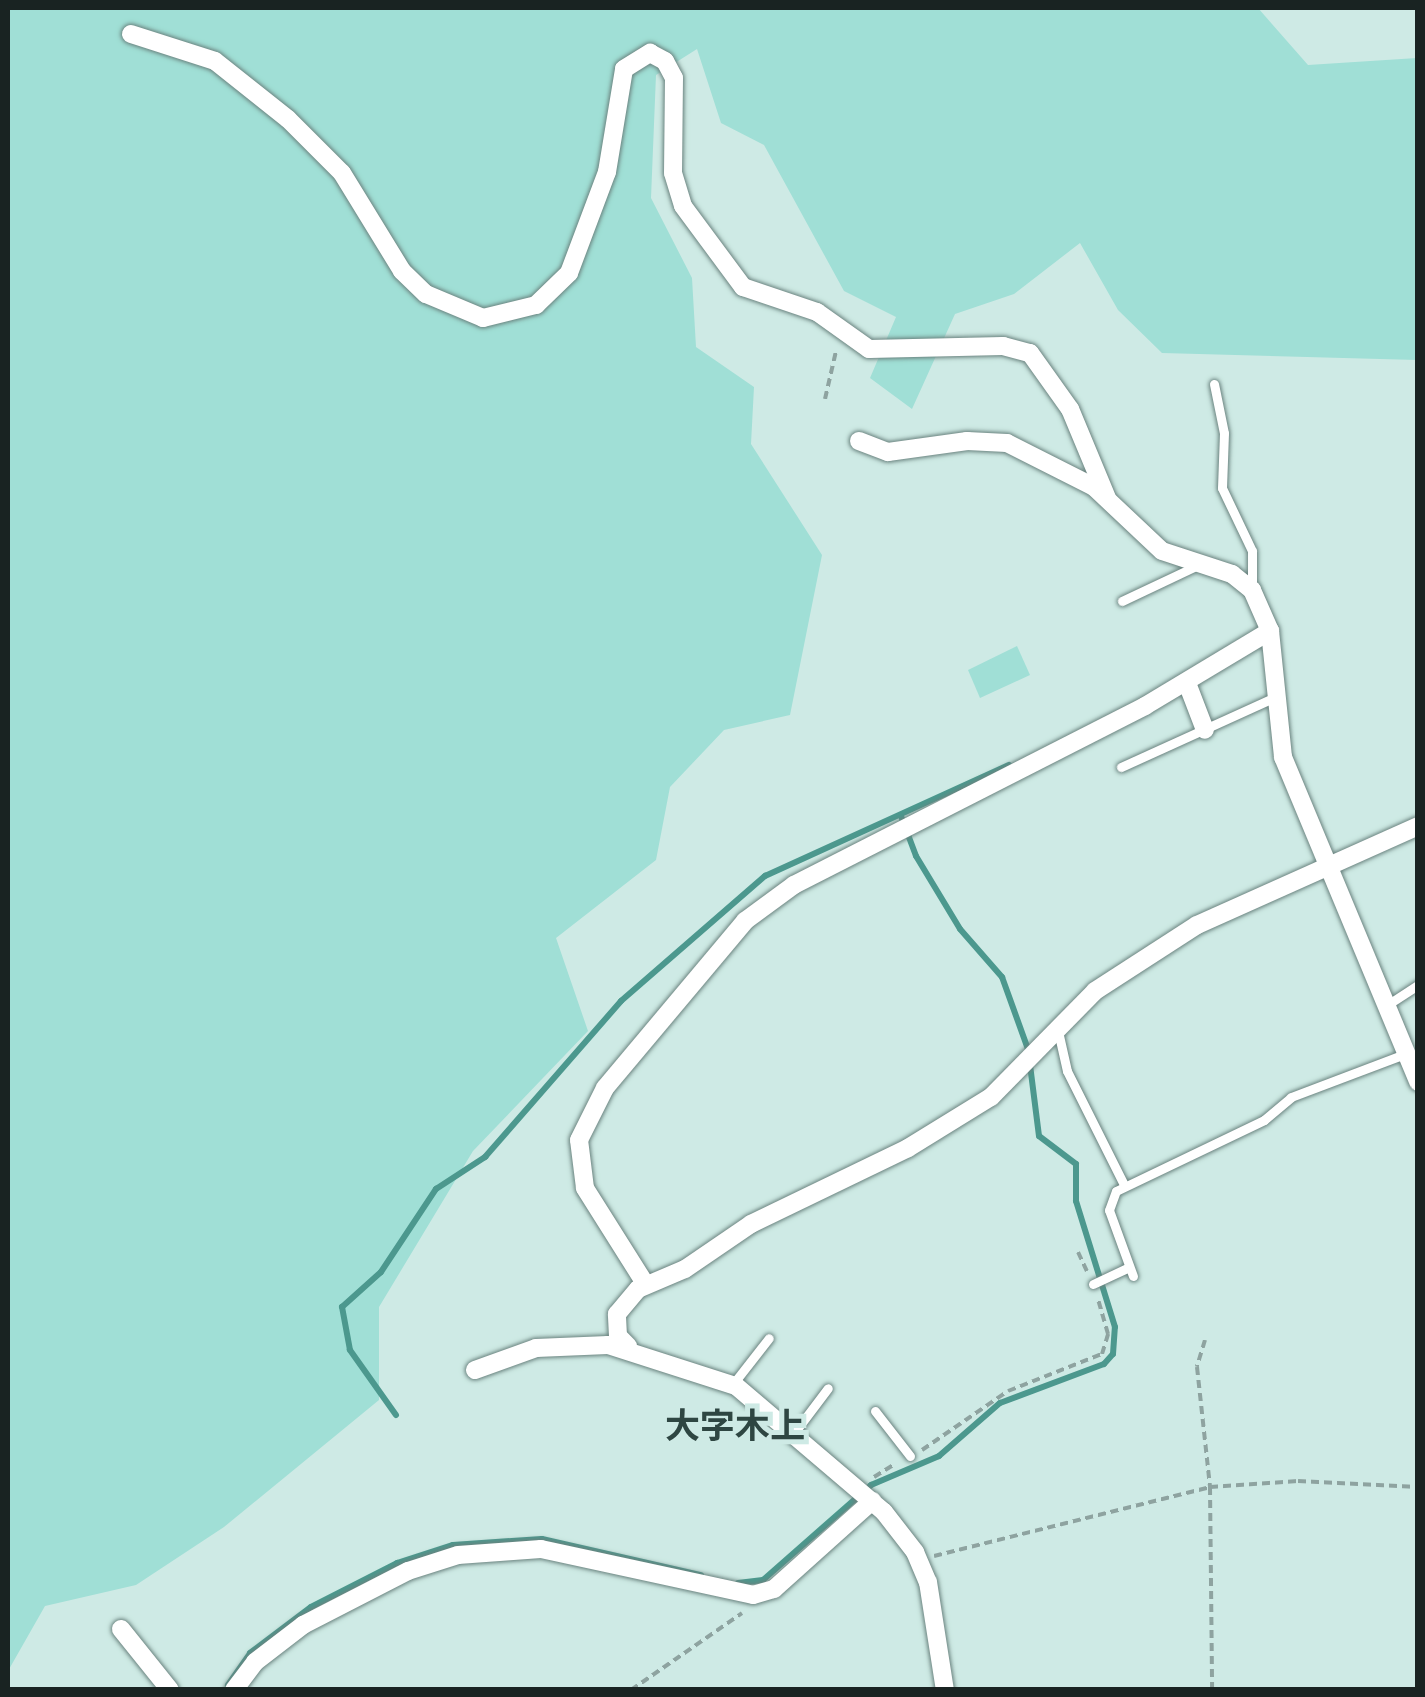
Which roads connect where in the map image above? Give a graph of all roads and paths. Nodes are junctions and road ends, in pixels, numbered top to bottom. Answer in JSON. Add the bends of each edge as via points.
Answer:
{"nodes":[{"id":1,"x":131,"y":34,"type":"dead end"},
{"id":2,"x":838,"y":326,"type":"junction"},
{"id":3,"x":1214,"y":384,"type":"dead end"},
{"id":4,"x":824,"y":399,"type":"dead end"},
{"id":5,"x":860,"y":441,"type":"dead end"},
{"id":6,"x":1107,"y":498,"type":"junction"},
{"id":7,"x":1198,"y":564,"type":"junction"},
{"id":8,"x":1252,"y":590,"type":"junction"},
{"id":9,"x":1122,"y":601,"type":"dead end"},
{"id":10,"x":1270,"y":631,"type":"junction"},
{"id":11,"x":1187,"y":684,"type":"junction"},
{"id":12,"x":1273,"y":698,"type":"junction"},
{"id":13,"x":1205,"y":730,"type":"junction"},
{"id":14,"x":1121,"y":767,"type":"dead end"},
{"id":15,"x":1418,"y":826,"type":"edge"},
{"id":16,"x":1328,"y":867,"type":"junction"},
{"id":17,"x":1418,"y":984,"type":"edge"},
{"id":18,"x":1384,"y":1007,"type":"junction"},
{"id":19,"x":1058,"y":1031,"type":"junction"},
{"id":20,"x":1405,"y":1054,"type":"junction"},
{"id":21,"x":1418,"y":1082,"type":"edge"},
{"id":22,"x":1124,"y":1185,"type":"junction"},
{"id":23,"x":1078,"y":1252,"type":"dead end"},
{"id":24,"x":1092,"y":1284,"type":"junction"},
{"id":25,"x":646,"y":1285,"type":"junction"},
{"id":26,"x":770,"y":1338,"type":"dead end"},
{"id":27,"x":1205,"y":1340,"type":"dead end"},
{"id":28,"x":628,"y":1346,"type":"junction"},
{"id":29,"x":475,"y":1370,"type":"dead end"},
{"id":30,"x":733,"y":1384,"type":"junction"},
{"id":31,"x":828,"y":1388,"type":"dead end"},
{"id":32,"x":875,"y":1411,"type":"dead end"},
{"id":33,"x":794,"y":1433,"type":"junction"},
{"id":34,"x":910,"y":1456,"type":"junction"},
{"id":35,"x":1210,"y":1487,"type":"junction"},
{"id":36,"x":1418,"y":1487,"type":"edge"},
{"id":37,"x":865,"y":1495,"type":"junction"},
{"id":38,"x":920,"y":1560,"type":"junction"},
{"id":39,"x":774,"y":1589,"type":"junction"},
{"id":40,"x":121,"y":1629,"type":"dead end"},
{"id":41,"x":170,"y":1690,"type":"edge"},
{"id":42,"x":234,"y":1690,"type":"edge"},
{"id":43,"x":630,"y":1690,"type":"edge"},
{"id":44,"x":944,"y":1690,"type":"edge"},
{"id":45,"x":1212,"y":1690,"type":"edge"}],
"edges":[{"from":1,"to":2,"type":"street","via":[[215,61],[288,119],[342,173],[402,271],[426,294],[483,318],[536,306],[569,272],[607,172],[624,69],[650,54],[665,61],[674,78],[673,173],[695,227],[755,295],[817,312]]},
{"from":2,"to":4,"type":"path"},
{"from":2,"to":6,"type":"street","via":[[879,352],[1004,346],[1030,354],[1070,410]]},
{"from":3,"to":8,"type":"lane","via":[[1224,433],[1222,488],[1252,552]]},
{"from":5,"to":6,"type":"street","via":[[901,452],[995,439]]},
{"from":6,"to":7,"type":"street","via":[[1152,545]]},
{"from":7,"to":8,"type":"street","via":[[1232,574]]},
{"from":7,"to":9,"type":"lane"},
{"from":8,"to":10,"type":"street"},
{"from":10,"to":11,"type":"street"},
{"from":10,"to":12,"type":"street"},
{"from":11,"to":13,"type":"street"},
{"from":11,"to":25,"type":"street","via":[[794,885],[745,921],[676,998],[637,1058],[605,1088],[579,1140],[585,1188]]},
{"from":12,"to":13,"type":"lane"},
{"from":12,"to":16,"type":"street","via":[[1283,757]]},
{"from":13,"to":14,"type":"lane"},
{"from":15,"to":16,"type":"street"},
{"from":16,"to":18,"type":"street"},
{"from":16,"to":19,"type":"street","via":[[1197,925],[1095,991]]},
{"from":17,"to":18,"type":"lane"},
{"from":18,"to":20,"type":"street"},
{"from":19,"to":22,"type":"lane","via":[[1066,1071]]},
{"from":19,"to":25,"type":"street","via":[[1000,1091],[928,1136]]},
{"from":20,"to":21,"type":"street"},
{"from":20,"to":22,"type":"lane","via":[[1291,1097],[1264,1120]]},
{"from":22,"to":24,"type":"lane","via":[[1111,1196],[1109,1210],[1130,1272]]},
{"from":23,"to":24,"type":"path"},
{"from":24,"to":34,"type":"path","via":[[1108,1334],[1102,1354],[1008,1391],[942,1442]]},
{"from":25,"to":28,"type":"street","via":[[618,1308],[617,1333]]},
{"from":26,"to":30,"type":"lane"},
{"from":27,"to":35,"type":"path","via":[[1197,1367]]},
{"from":28,"to":29,"type":"street","via":[[543,1347]]},
{"from":28,"to":30,"type":"street"},
{"from":30,"to":33,"type":"street"},
{"from":31,"to":33,"type":"lane"},
{"from":32,"to":34,"type":"lane"},
{"from":33,"to":37,"type":"street"},
{"from":34,"to":37,"type":"path"},
{"from":35,"to":36,"type":"path","via":[[1298,1481]]},
{"from":35,"to":38,"type":"path"},
{"from":35,"to":45,"type":"path"},
{"from":37,"to":38,"type":"street"},
{"from":37,"to":39,"type":"street"},
{"from":38,"to":44,"type":"street"},
{"from":39,"to":42,"type":"street","via":[[735,1593],[541,1549],[458,1556],[408,1571],[303,1625],[255,1662]]},
{"from":39,"to":43,"type":"path"},
{"from":40,"to":41,"type":"street"}]}
